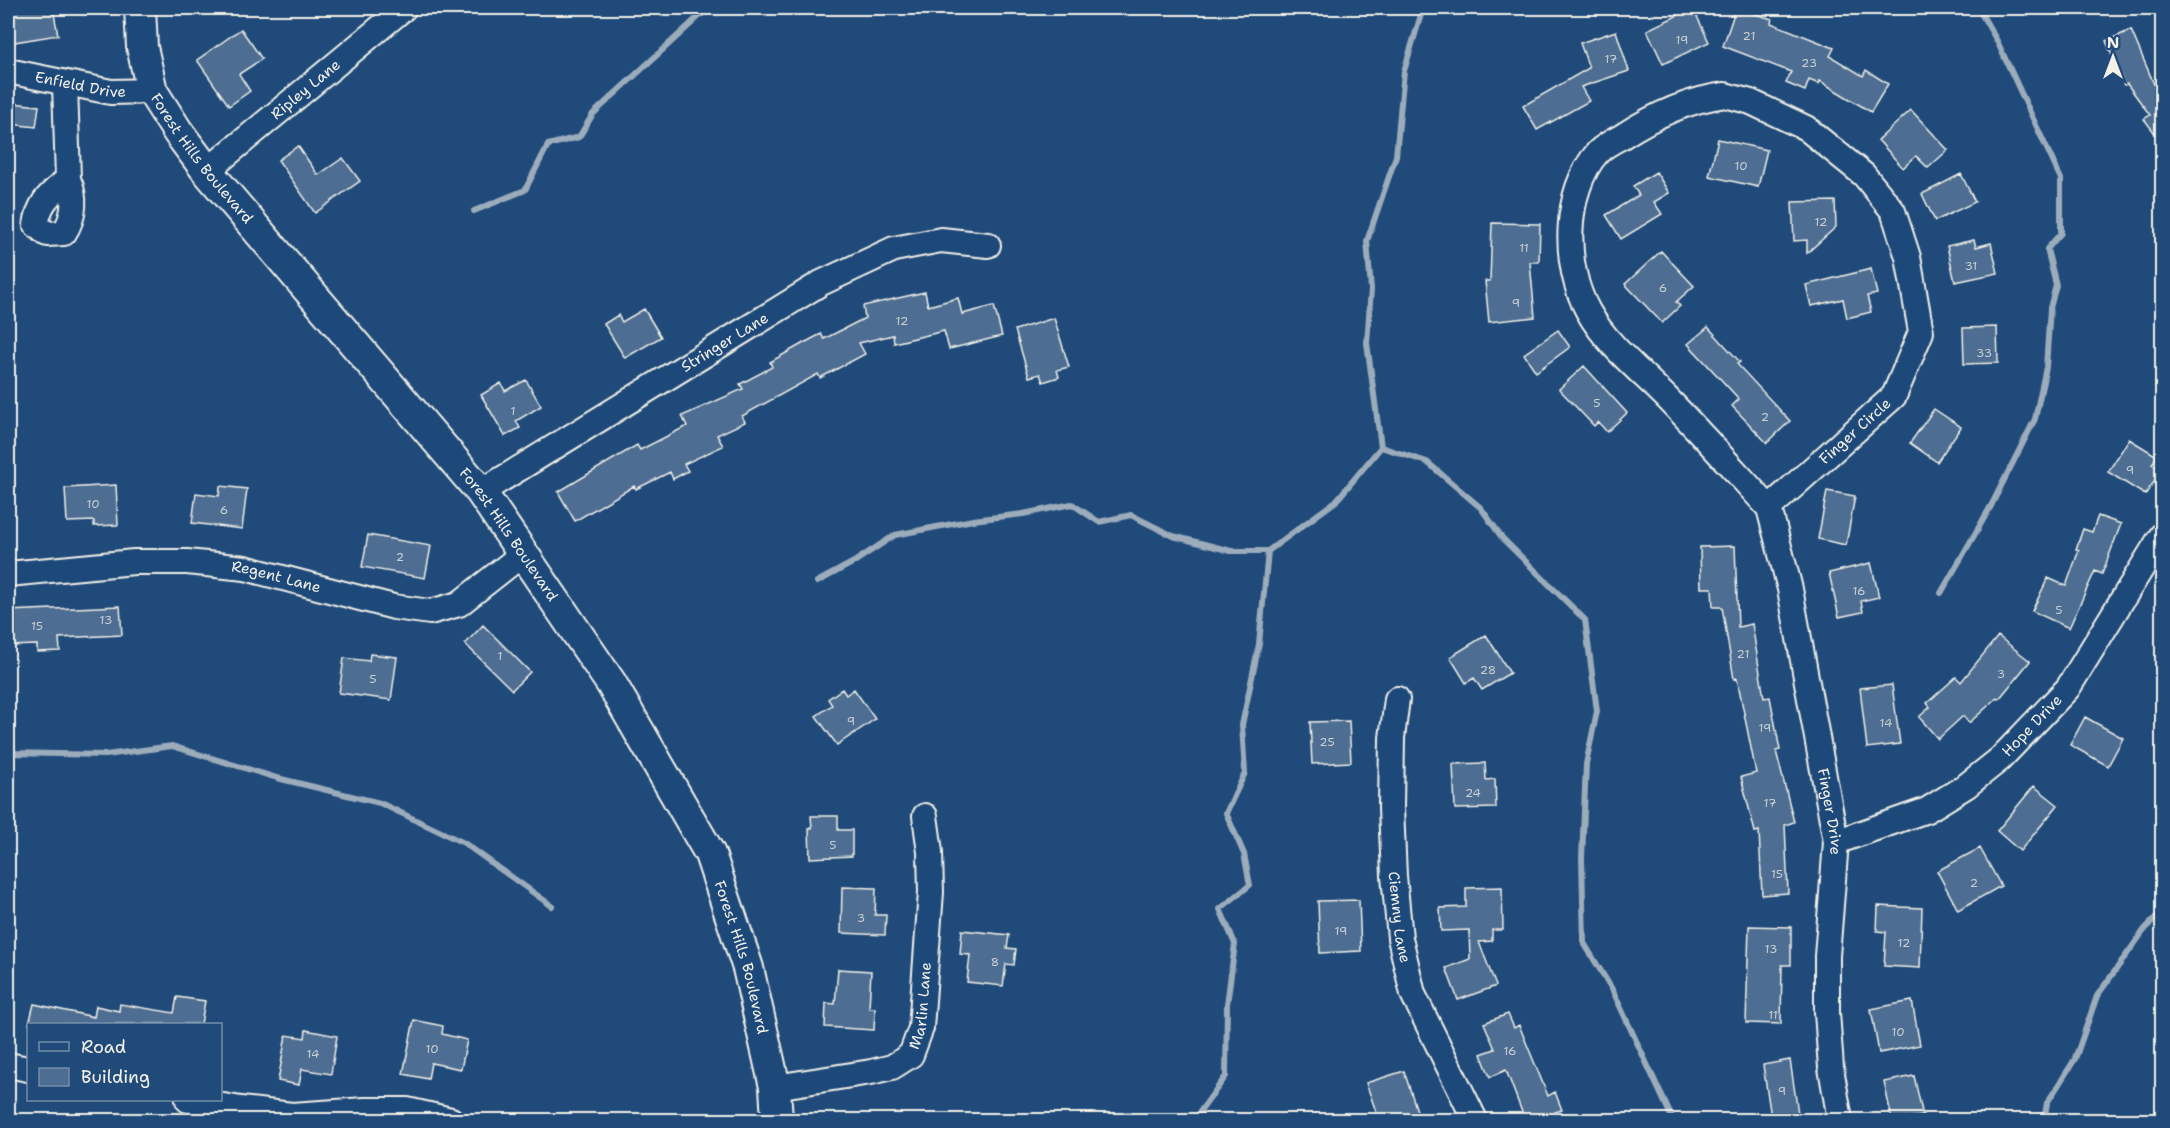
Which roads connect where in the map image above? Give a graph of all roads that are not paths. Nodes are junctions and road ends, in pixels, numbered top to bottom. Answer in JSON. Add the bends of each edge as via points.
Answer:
{"nodes":[{"id":1,"x":140,"y":8,"type":"edge"},
{"id":2,"x":404,"y":8,"type":"edge"},
{"id":3,"x":8,"y":70,"type":"edge"},
{"id":4,"x":65,"y":84,"type":"junction"},
{"id":5,"x":152,"y":91,"type":"junction"},
{"id":6,"x":207,"y":171,"type":"junction"},
{"id":7,"x":68,"y":179,"type":"dead end"},
{"id":8,"x":988,"y":245,"type":"dead end"},
{"id":9,"x":481,"y":492,"type":"junction"},
{"id":10,"x":1769,"y":508,"type":"junction"},
{"id":11,"x":2163,"y":535,"type":"edge"},
{"id":12,"x":524,"y":553,"type":"junction"},
{"id":13,"x":8,"y":574,"type":"edge"},
{"id":14,"x":1397,"y":699,"type":"dead end"},
{"id":15,"x":925,"y":816,"type":"dead end"},
{"id":16,"x":1836,"y":842,"type":"junction"},
{"id":17,"x":8,"y":1065,"type":"edge"},
{"id":18,"x":27,"y":1069,"type":"edge"},
{"id":19,"x":775,"y":1087,"type":"junction"},
{"id":20,"x":194,"y":1101,"type":"edge"},
{"id":21,"x":367,"y":1115,"type":"edge"},
{"id":22,"x":451,"y":1120,"type":"edge"},
{"id":23,"x":777,"y":1120,"type":"edge"},
{"id":24,"x":1475,"y":1120,"type":"edge"},
{"id":25,"x":1840,"y":1120,"type":"edge"}],
"edges":[{"from":1,"to":5,"type":"main road","name":"Forest Hills Boulevard","via":[[142,47]]},
{"from":2,"to":6,"type":"street","name":"Ripley Lane"},
{"from":3,"to":4,"type":"street","name":"Enfield Drive"},
{"from":4,"to":5,"type":"street","name":"Enfield Drive","via":[[111,92]]},
{"from":4,"to":7,"type":"street"},
{"from":5,"to":6,"type":"main road","name":"Forest Hills Boulevard"},
{"from":6,"to":9,"type":"main road","name":"Forest Hills Boulevard"},
{"from":8,"to":9,"type":"street","name":"Stringer Lane","via":[[941,240],[894,249],[821,283]]},
{"from":9,"to":12,"type":"main road","name":"Forest Hills Boulevard"},
{"from":10,"to":10,"type":"street","name":"Finger Circle","via":[[1894,396],[1921,332],[1908,257],[1893,211],[1864,175],[1806,128],[1751,102],[1725,95],[1701,98],[1647,119],[1599,151],[1584,172],[1575,196],[1570,230],[1573,263],[1578,288],[1601,332]]},
{"from":10,"to":16,"type":"street","name":"Finger Drive","via":[[1790,589]]},
{"from":11,"to":16,"type":"street","name":"Hope Drive","via":[[2068,688],[2000,759],[1927,810]]},
{"from":12,"to":13,"type":"street","name":"Regent Lane","via":[[459,604],[430,612],[394,607],[245,568],[187,562],[134,562]]},
{"from":12,"to":19,"type":"main road","name":"Forest Hills Boulevard","via":[[611,683],[710,854],[748,968]]},
{"from":14,"to":24,"type":"street","name":"Ciemny Lane","via":[[1391,808],[1400,938],[1413,994]]},
{"from":15,"to":19,"type":"street","name":"Marlin Lane","via":[[931,892],[921,1028],[910,1055],[871,1072]]},
{"from":16,"to":25,"type":"street","name":"Finger Drive","via":[[1827,1012]]},
{"from":17,"to":18,"type":"street"},
{"from":19,"to":23,"type":"main road","name":"Forest Hills Boulevard"},
{"from":20,"to":21,"type":"street","via":[[292,1115]]},
{"from":21,"to":22,"type":"street","via":[[407,1110]]}]}
